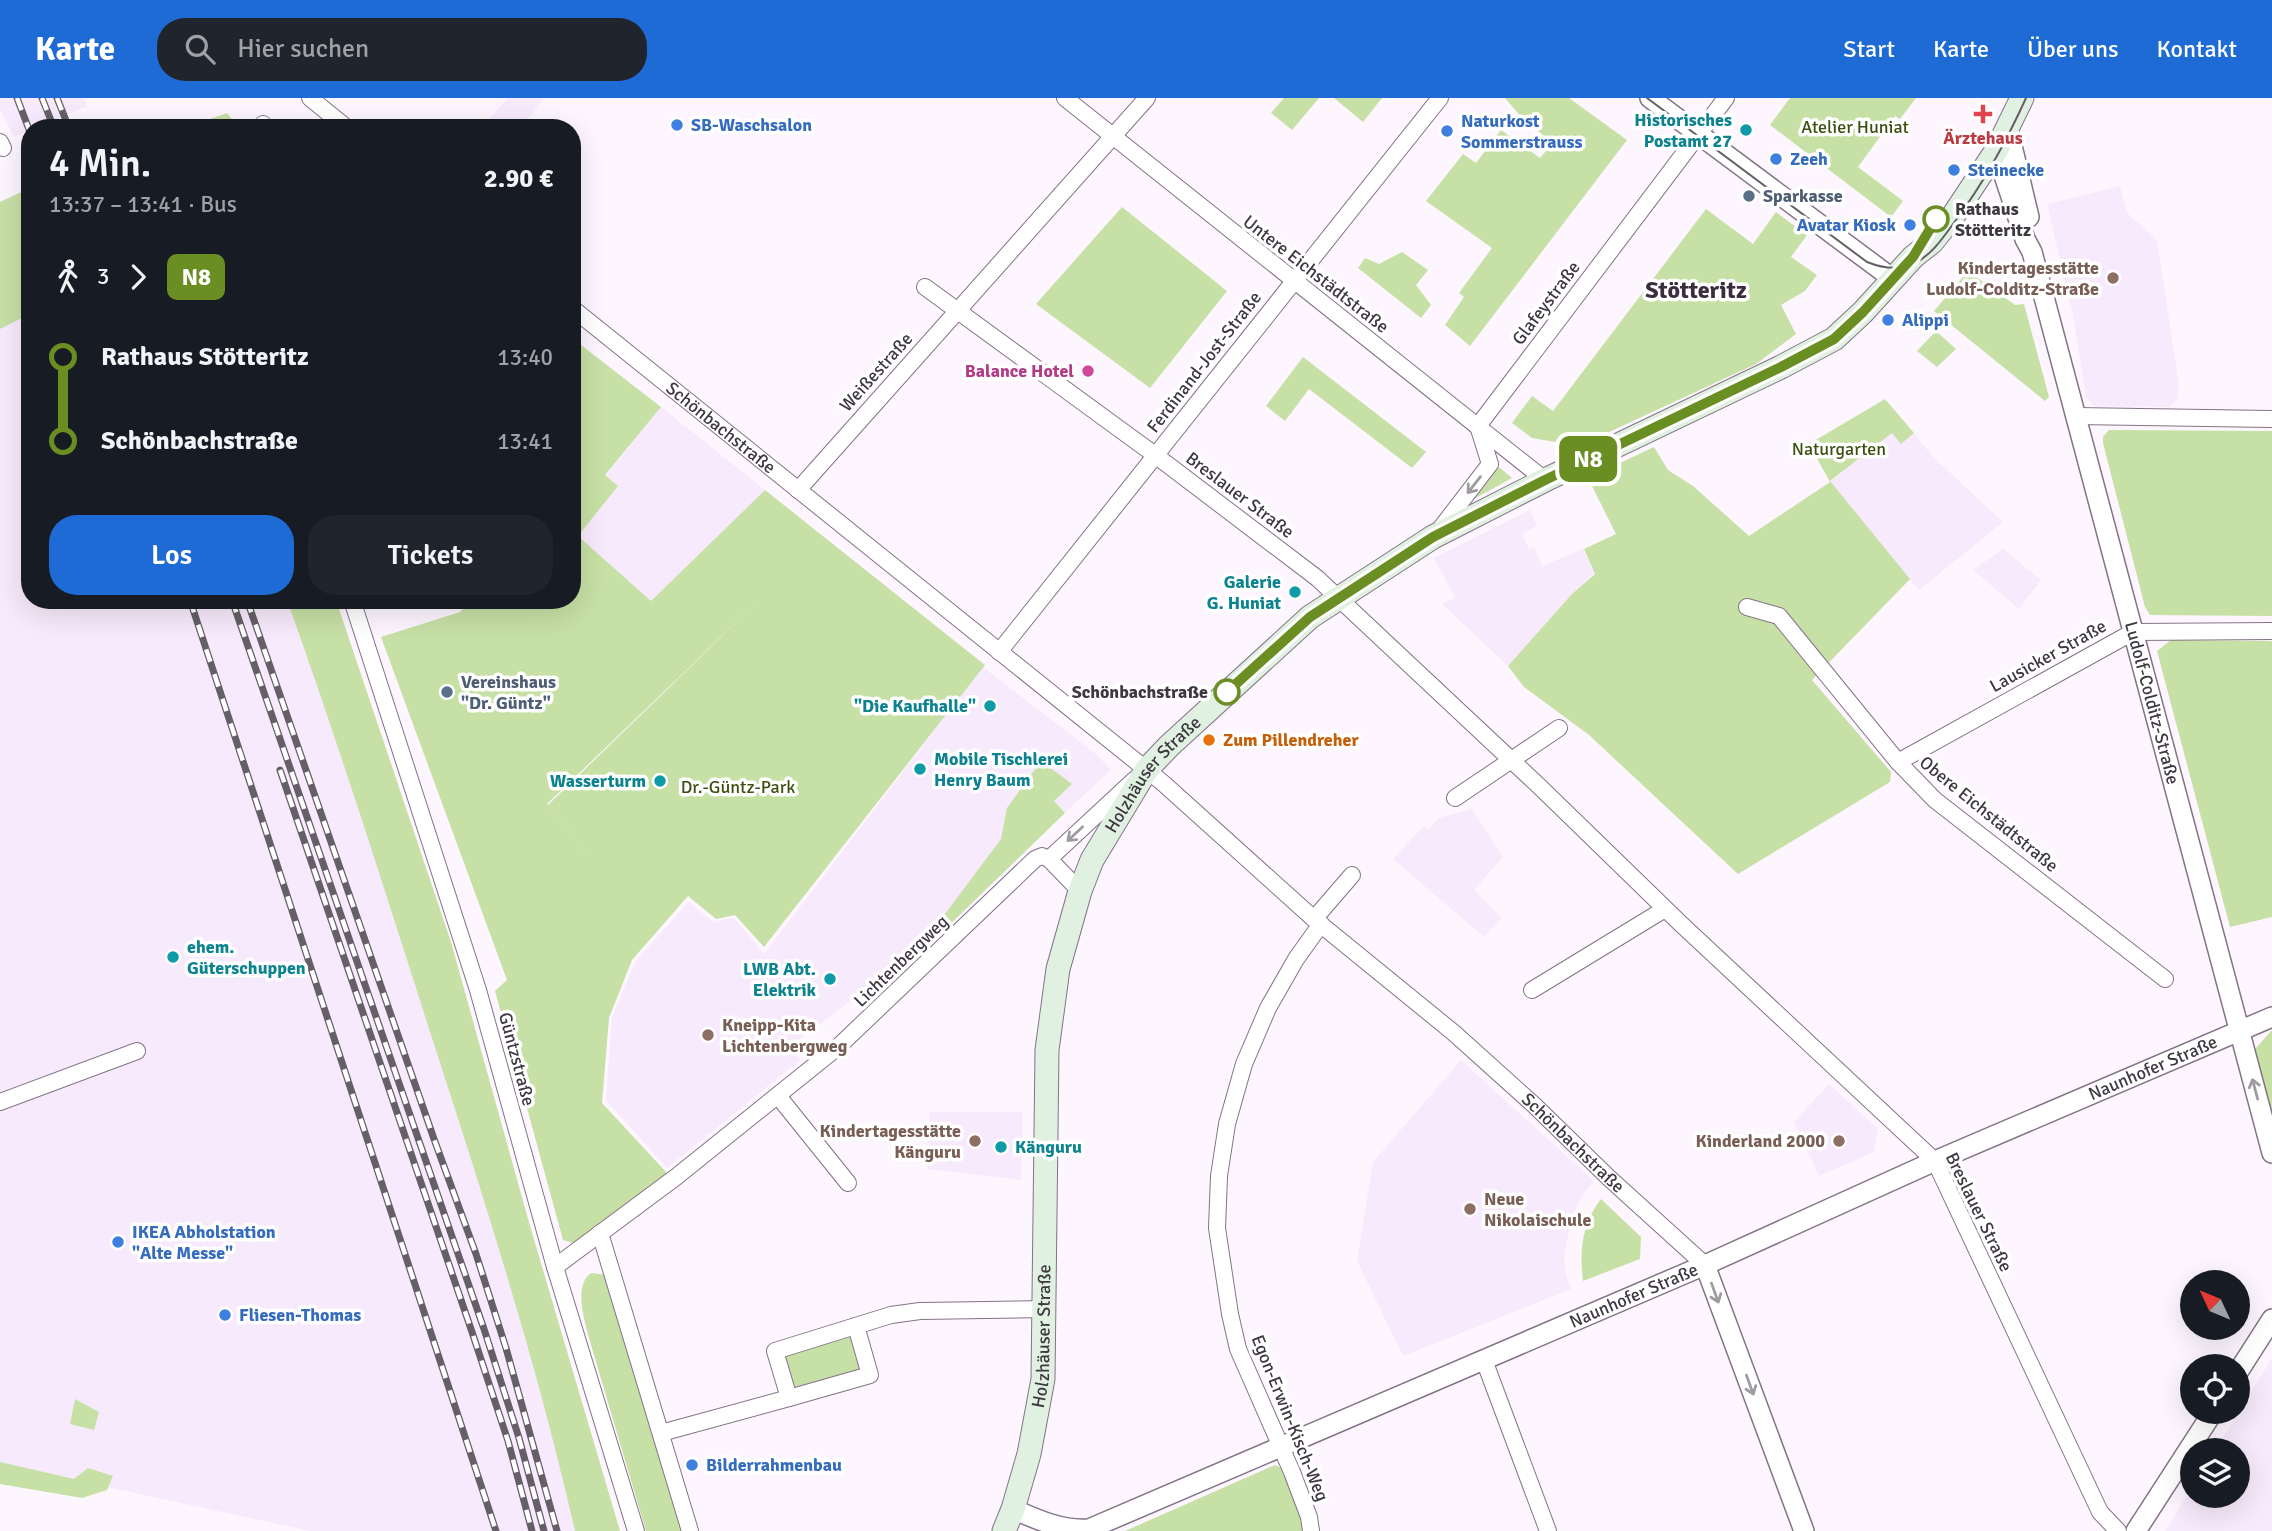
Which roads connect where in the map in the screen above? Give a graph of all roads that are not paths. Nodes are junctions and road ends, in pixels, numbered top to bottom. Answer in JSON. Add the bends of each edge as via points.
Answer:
{"nodes":[{"id":1,"x":310,"y":98,"type":"edge"},
{"id":2,"x":1065,"y":98,"type":"edge"},
{"id":3,"x":1147,"y":98,"type":"edge"},
{"id":4,"x":1440,"y":98,"type":"edge"},
{"id":5,"x":1650,"y":98,"type":"edge"},
{"id":6,"x":1726,"y":98,"type":"edge"},
{"id":7,"x":2020,"y":98,"type":"edge"},
{"id":8,"x":336,"y":119,"type":"edge"},
{"id":9,"x":2008,"y":129,"type":"junction"},
{"id":10,"x":1698,"y":134,"type":"junction"},
{"id":11,"x":1112,"y":136,"type":"junction"},
{"id":12,"x":1996,"y":151,"type":"junction"},
{"id":13,"x":2032,"y":252,"type":"junction"},
{"id":14,"x":1913,"y":257,"type":"junction"},
{"id":15,"x":1893,"y":279,"type":"junction"},
{"id":16,"x":1293,"y":281,"type":"junction"},
{"id":17,"x":925,"y":287,"type":"dead end"},
{"id":18,"x":957,"y":310,"type":"junction"},
{"id":19,"x":581,"y":315,"type":"edge"},
{"id":20,"x":2076,"y":416,"type":"junction"},
{"id":21,"x":2272,"y":419,"type":"edge"},
{"id":22,"x":1478,"y":426,"type":"junction"},
{"id":23,"x":1155,"y":455,"type":"junction"},
{"id":24,"x":1545,"y":480,"type":"junction"},
{"id":25,"x":798,"y":489,"type":"junction"},
{"id":26,"x":1433,"y":537,"type":"junction"},
{"id":27,"x":1339,"y":598,"type":"junction"},
{"id":28,"x":1747,"y":607,"type":"dead end"},
{"id":29,"x":355,"y":609,"type":"edge"},
{"id":30,"x":2272,"y":631,"type":"edge"},
{"id":31,"x":2133,"y":632,"type":"junction"},
{"id":32,"x":999,"y":652,"type":"junction"},
{"id":33,"x":1559,"y":728,"type":"dead end"},
{"id":34,"x":1511,"y":760,"type":"junction"},
{"id":35,"x":1898,"y":762,"type":"junction"},
{"id":36,"x":1147,"y":769,"type":"junction"},
{"id":37,"x":1455,"y":798,"type":"dead end"},
{"id":38,"x":1049,"y":859,"type":"junction"},
{"id":39,"x":1352,"y":875,"type":"dead end"},
{"id":40,"x":1080,"y":891,"type":"junction"},
{"id":41,"x":1665,"y":909,"type":"junction"},
{"id":42,"x":1318,"y":921,"type":"junction"},
{"id":43,"x":2165,"y":979,"type":"dead end"},
{"id":44,"x":1532,"y":990,"type":"dead end"},
{"id":45,"x":2272,"y":1017,"type":"edge"},
{"id":46,"x":2240,"y":1030,"type":"junction"},
{"id":47,"x":137,"y":1051,"type":"dead end"},
{"id":48,"x":778,"y":1096,"type":"junction"},
{"id":49,"x":0,"y":1102,"type":"edge"},
{"id":50,"x":2272,"y":1153,"type":"edge"},
{"id":51,"x":1936,"y":1161,"type":"junction"},
{"id":52,"x":848,"y":1183,"type":"dead end"},
{"id":53,"x":600,"y":1233,"type":"junction"},
{"id":54,"x":1705,"y":1265,"type":"junction"},
{"id":55,"x":555,"y":1267,"type":"junction"},
{"id":56,"x":1045,"y":1309,"type":"junction"},
{"id":57,"x":2272,"y":1319,"type":"edge"},
{"id":58,"x":856,"y":1326,"type":"junction"},
{"id":59,"x":2250,"y":1354,"type":"edge"},
{"id":60,"x":1484,"y":1360,"type":"junction"},
{"id":61,"x":789,"y":1398,"type":"junction"},
{"id":62,"x":2205,"y":1424,"type":"edge"},
{"id":63,"x":661,"y":1433,"type":"junction"},
{"id":64,"x":1280,"y":1445,"type":"junction"},
{"id":65,"x":1013,"y":1509,"type":"junction"},
{"id":66,"x":636,"y":1531,"type":"edge"},
{"id":67,"x":690,"y":1531,"type":"edge"},
{"id":68,"x":1004,"y":1531,"type":"edge"},
{"id":69,"x":1311,"y":1531,"type":"edge"},
{"id":70,"x":1548,"y":1531,"type":"edge"},
{"id":71,"x":1804,"y":1531,"type":"edge"},
{"id":72,"x":2118,"y":1531,"type":"edge"},
{"id":73,"x":2136,"y":1531,"type":"edge"}],
"edges":[{"from":1,"to":8,"type":"street"},
{"from":2,"to":11,"type":"street","name":"Untere Eichstädtstraße"},
{"from":3,"to":11,"type":"street","name":"Weißestraße"},
{"from":4,"to":16,"type":"street","name":"Ferdinand-Jost-Straße"},
{"from":5,"to":10,"type":"street"},
{"from":6,"to":10,"type":"street","name":"Glafeystraße"},
{"from":7,"to":9,"type":"main road","name":"Holzhäuser Straße"},
{"from":7,"to":14,"type":"main road","name":"Holzhäuser Straße","via":[[1997,125]]},
{"from":9,"to":12,"type":"main road","name":"Holzhäuser Straße"},
{"from":9,"to":13,"type":"street","name":"Ludolf-Colditz-Straße","via":[[2034,239]]},
{"from":10,"to":15,"type":"street"},
{"from":10,"to":22,"type":"street","name":"Glafeystraße"},
{"from":11,"to":16,"type":"street","name":"Untere Eichstädtstraße"},
{"from":11,"to":18,"type":"street","name":"Weißestraße"},
{"from":12,"to":13,"type":"street","name":"Ludolf-Colditz-Straße"},
{"from":12,"to":14,"type":"main road","name":"Holzhäuser Straße","via":[[1947,223]]},
{"from":13,"to":20,"type":"street","name":"Ludolf-Colditz-Straße"},
{"from":14,"to":15,"type":"main road","name":"Holzhäuser Straße"},
{"from":15,"to":24,"type":"main road","name":"Holzhäuser Straße","via":[[1834,339]]},
{"from":16,"to":22,"type":"street","name":"Untere Eichstädtstraße"},
{"from":16,"to":23,"type":"street","name":"Ferdinand-Jost-Straße"},
{"from":17,"to":18,"type":"street","name":"Breslauer Straße"},
{"from":18,"to":23,"type":"street","name":"Breslauer Straße"},
{"from":18,"to":25,"type":"street","name":"Weißestraße"},
{"from":19,"to":25,"type":"street","name":"Schönbachstraße"},
{"from":20,"to":21,"type":"street"},
{"from":20,"to":31,"type":"street","name":"Ludolf-Colditz-Straße"},
{"from":22,"to":24,"type":"street","name":"Untere Eichstädtstraße"},
{"from":22,"to":26,"type":"street","one_way":true,"via":[[1490,464]]},
{"from":23,"to":27,"type":"street","name":"Breslauer Straße"},
{"from":23,"to":32,"type":"street","name":"Ferdinand-Jost-Straße"},
{"from":24,"to":26,"type":"main road","name":"Holzhäuser Straße"},
{"from":25,"to":32,"type":"street","name":"Schönbachstraße"},
{"from":26,"to":27,"type":"main road","name":"Holzhäuser Straße"},
{"from":27,"to":34,"type":"street","name":"Breslauer Straße"},
{"from":27,"to":36,"type":"main road","name":"Holzhäuser Straße","via":[[1310,617]]},
{"from":28,"to":35,"type":"street","name":"Obere Eichstädtstraße","via":[[1779,616]]},
{"from":29,"to":55,"type":"street","name":"Güntzstraße","via":[[478,990]]},
{"from":30,"to":31,"type":"street","name":"Lausicker Straße"},
{"from":31,"to":35,"type":"street","name":"Lausicker Straße"},
{"from":31,"to":46,"type":"street","name":"Ludolf-Colditz-Straße"},
{"from":32,"to":36,"type":"street","name":"Schönbachstraße"},
{"from":33,"to":34,"type":"street"},
{"from":34,"to":37,"type":"street"},
{"from":34,"to":41,"type":"street","name":"Breslauer Straße"},
{"from":35,"to":43,"type":"street","name":"Obere Eichstädtstraße","via":[[1935,800]]},
{"from":36,"to":38,"type":"street","name":"Lichtenbergweg","one_way":true},
{"from":36,"to":40,"type":"main road","name":"Holzhäuser Straße","via":[[1105,834]]},
{"from":36,"to":42,"type":"street","name":"Schönbachstraße"},
{"from":38,"to":40,"type":"street"},
{"from":38,"to":48,"type":"street","name":"Lichtenbergweg","via":[[1035,859],[839,1046]]},
{"from":39,"to":42,"type":"street","name":"Egon-Erwin-Kisch-Weg"},
{"from":40,"to":56,"type":"main road","name":"Holzhäuser Straße","via":[[1058,969],[1046,1050]]},
{"from":41,"to":44,"type":"street"},
{"from":41,"to":51,"type":"street","name":"Breslauer Straße"},
{"from":42,"to":54,"type":"street","name":"Schönbachstraße","via":[[1454,1033]]},
{"from":42,"to":64,"type":"street","name":"Egon-Erwin-Kisch-Weg","via":[[1268,1009],[1244,1064],[1219,1175],[1217,1228],[1230,1314],[1238,1349]]},
{"from":45,"to":46,"type":"street","name":"Naunhofer Straße"},
{"from":50,"to":46,"type":"street","name":"Ludolf-Colditz-Straße","one_way":true},
{"from":46,"to":51,"type":"street","name":"Naunhofer Straße"},
{"from":47,"to":49,"type":"street"},
{"from":48,"to":52,"type":"street"},
{"from":48,"to":53,"type":"street","name":"Lichtenbergweg"},
{"from":51,"to":54,"type":"street","name":"Naunhofer Straße"},
{"from":51,"to":72,"type":"street","name":"Breslauer Straße","via":[[2099,1511]]},
{"from":53,"to":55,"type":"street","name":"Lichtenbergweg"},
{"from":53,"to":63,"type":"street"},
{"from":54,"to":60,"type":"street","name":"Naunhofer Straße"},
{"from":54,"to":71,"type":"street","name":"Schönbachstraße","one_way":true},
{"from":55,"to":66,"type":"street","name":"Güntzstraße"},
{"from":56,"to":58,"type":"street","via":[[920,1311]]},
{"from":56,"to":65,"type":"main road","name":"Holzhäuser Straße","via":[[1041,1390],[1030,1454]]},
{"from":57,"to":59,"type":"street"},
{"from":58,"to":61,"type":"street","via":[[775,1351]]},
{"from":58,"to":61,"type":"street","via":[[870,1375]]},
{"from":60,"to":64,"type":"street","name":"Naunhofer Straße"},
{"from":60,"to":70,"type":"street"},
{"from":61,"to":63,"type":"street"},
{"from":62,"to":73,"type":"street"},
{"from":63,"to":67,"type":"street"},
{"from":64,"to":65,"type":"street","name":"Naunhofer Straße","via":[[1089,1529],[1064,1529]]},
{"from":64,"to":69,"type":"street","name":"Egon-Erwin-Kisch-Weg"},
{"from":65,"to":68,"type":"main road"}]}
